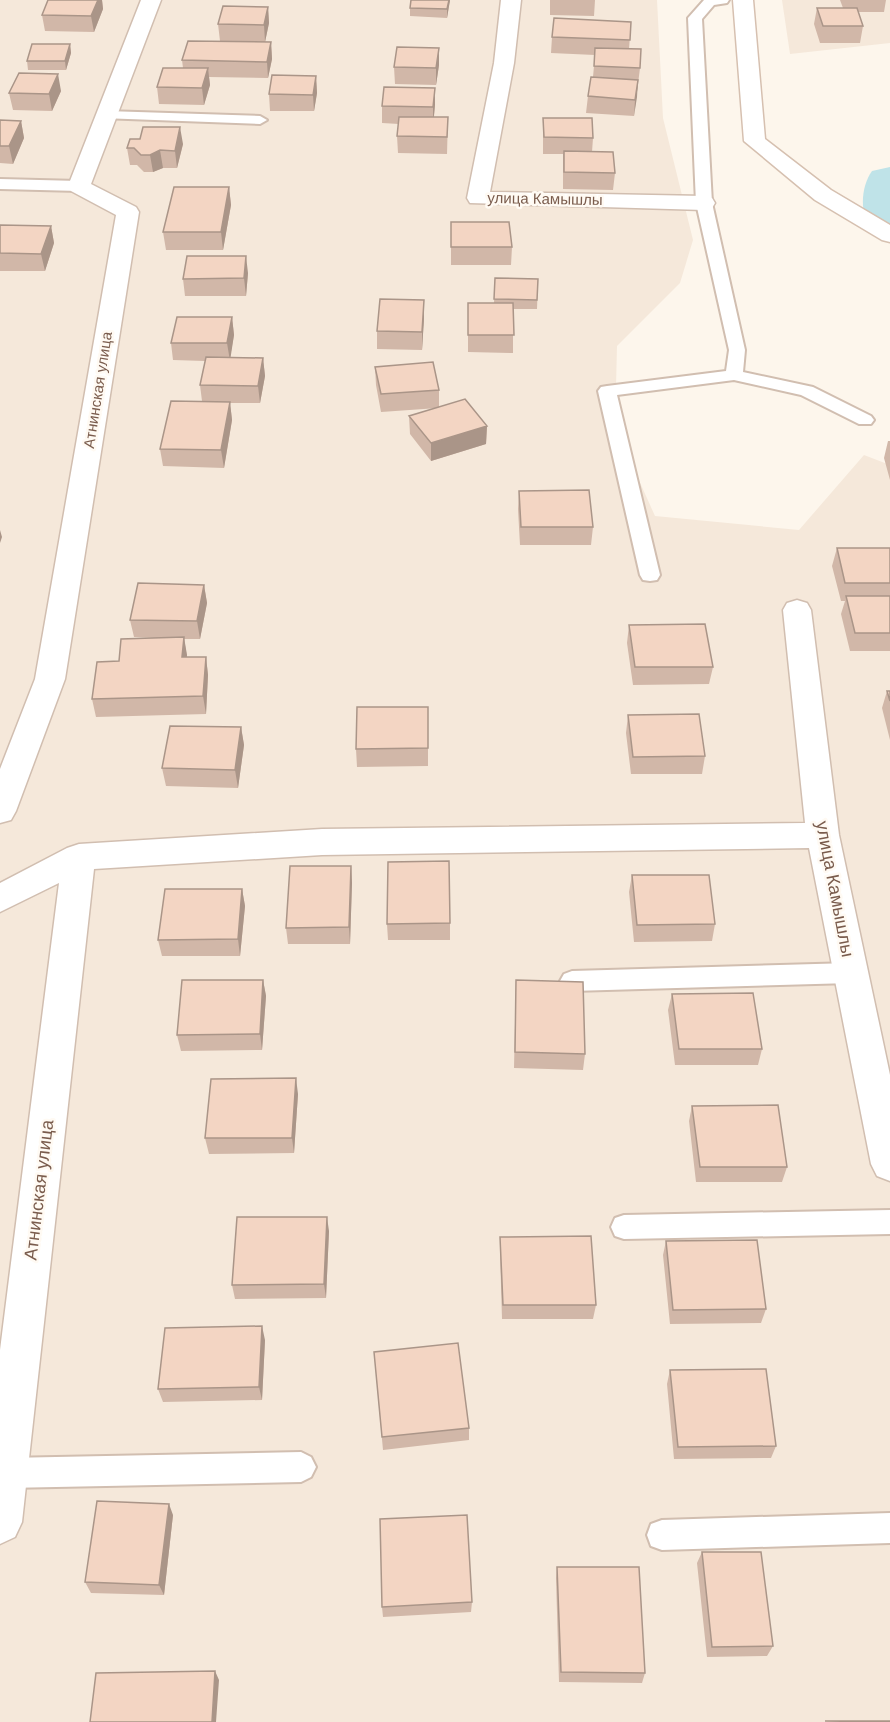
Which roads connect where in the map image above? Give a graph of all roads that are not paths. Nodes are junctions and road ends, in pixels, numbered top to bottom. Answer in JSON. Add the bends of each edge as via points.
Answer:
{"nodes":[{"id":1,"x":151,"y":0,"type":"edge"},
{"id":2,"x":511,"y":0,"type":"edge"},
{"id":3,"x":722,"y":0,"type":"edge"},
{"id":4,"x":743,"y":0,"type":"edge"},
{"id":5,"x":106,"y":115,"type":"junction"},
{"id":6,"x":260,"y":120,"type":"dead end"},
{"id":7,"x":0,"y":184,"type":"edge"},
{"id":8,"x":79,"y":186,"type":"junction"},
{"id":9,"x":704,"y":202,"type":"junction"},
{"id":10,"x":890,"y":235,"type":"edge"},
{"id":11,"x":734,"y":375,"type":"junction"},
{"id":12,"x":865,"y":420,"type":"dead end"},
{"id":13,"x":650,"y":575,"type":"dead end"},
{"id":14,"x":797,"y":610,"type":"dead end"},
{"id":15,"x":0,"y":812,"type":"edge"},
{"id":16,"x":823,"y":835,"type":"junction"},
{"id":17,"x":79,"y":857,"type":"junction"},
{"id":18,"x":0,"y":899,"type":"edge"},
{"id":19,"x":851,"y":974,"type":"junction"},
{"id":20,"x":572,"y":981,"type":"edge"},
{"id":21,"x":890,"y":1164,"type":"edge"},
{"id":22,"x":890,"y":1222,"type":"edge"},
{"id":23,"x":624,"y":1227,"type":"dead end"},
{"id":24,"x":301,"y":1467,"type":"dead end"},
{"id":25,"x":6,"y":1473,"type":"junction"},
{"id":26,"x":0,"y":1522,"type":"edge"},
{"id":27,"x":890,"y":1528,"type":"edge"},
{"id":28,"x":662,"y":1535,"type":"dead end"}],
"edges":[{"from":1,"to":5,"type":"street"},
{"from":2,"to":9,"type":"street","name":"улица Камышлы","via":[[504,63],[478,198]]},
{"from":3,"to":9,"type":"lane","via":[[710,1],[695,18]]},
{"from":4,"to":10,"type":"street","via":[[755,141],[823,195]]},
{"from":5,"to":6,"type":"lane"},
{"from":5,"to":8,"type":"street"},
{"from":7,"to":8,"type":"lane"},
{"from":8,"to":15,"type":"street","name":"Атнинская улица","via":[[128,212],[50,679]]},
{"from":9,"to":11,"type":"lane","via":[[737,350]]},
{"from":11,"to":12,"type":"lane","via":[[807,391]]},
{"from":11,"to":13,"type":"lane","via":[[607,391]]},
{"from":14,"to":16,"type":"street","name":"улица Камышлы"},
{"from":16,"to":17,"type":"street","via":[[322,842]]},
{"from":16,"to":19,"type":"street","name":"улица Камышлы"},
{"from":17,"to":18,"type":"street"},
{"from":17,"to":25,"type":"street","name":"Атнинская улица"},
{"from":19,"to":20,"type":"lane"},
{"from":19,"to":21,"type":"street","name":"улица Камышлы"},
{"from":22,"to":23,"type":"lane"},
{"from":24,"to":25,"type":"lane"},
{"from":25,"to":26,"type":"street","name":"Атнинская улица"},
{"from":27,"to":28,"type":"lane"}]}
